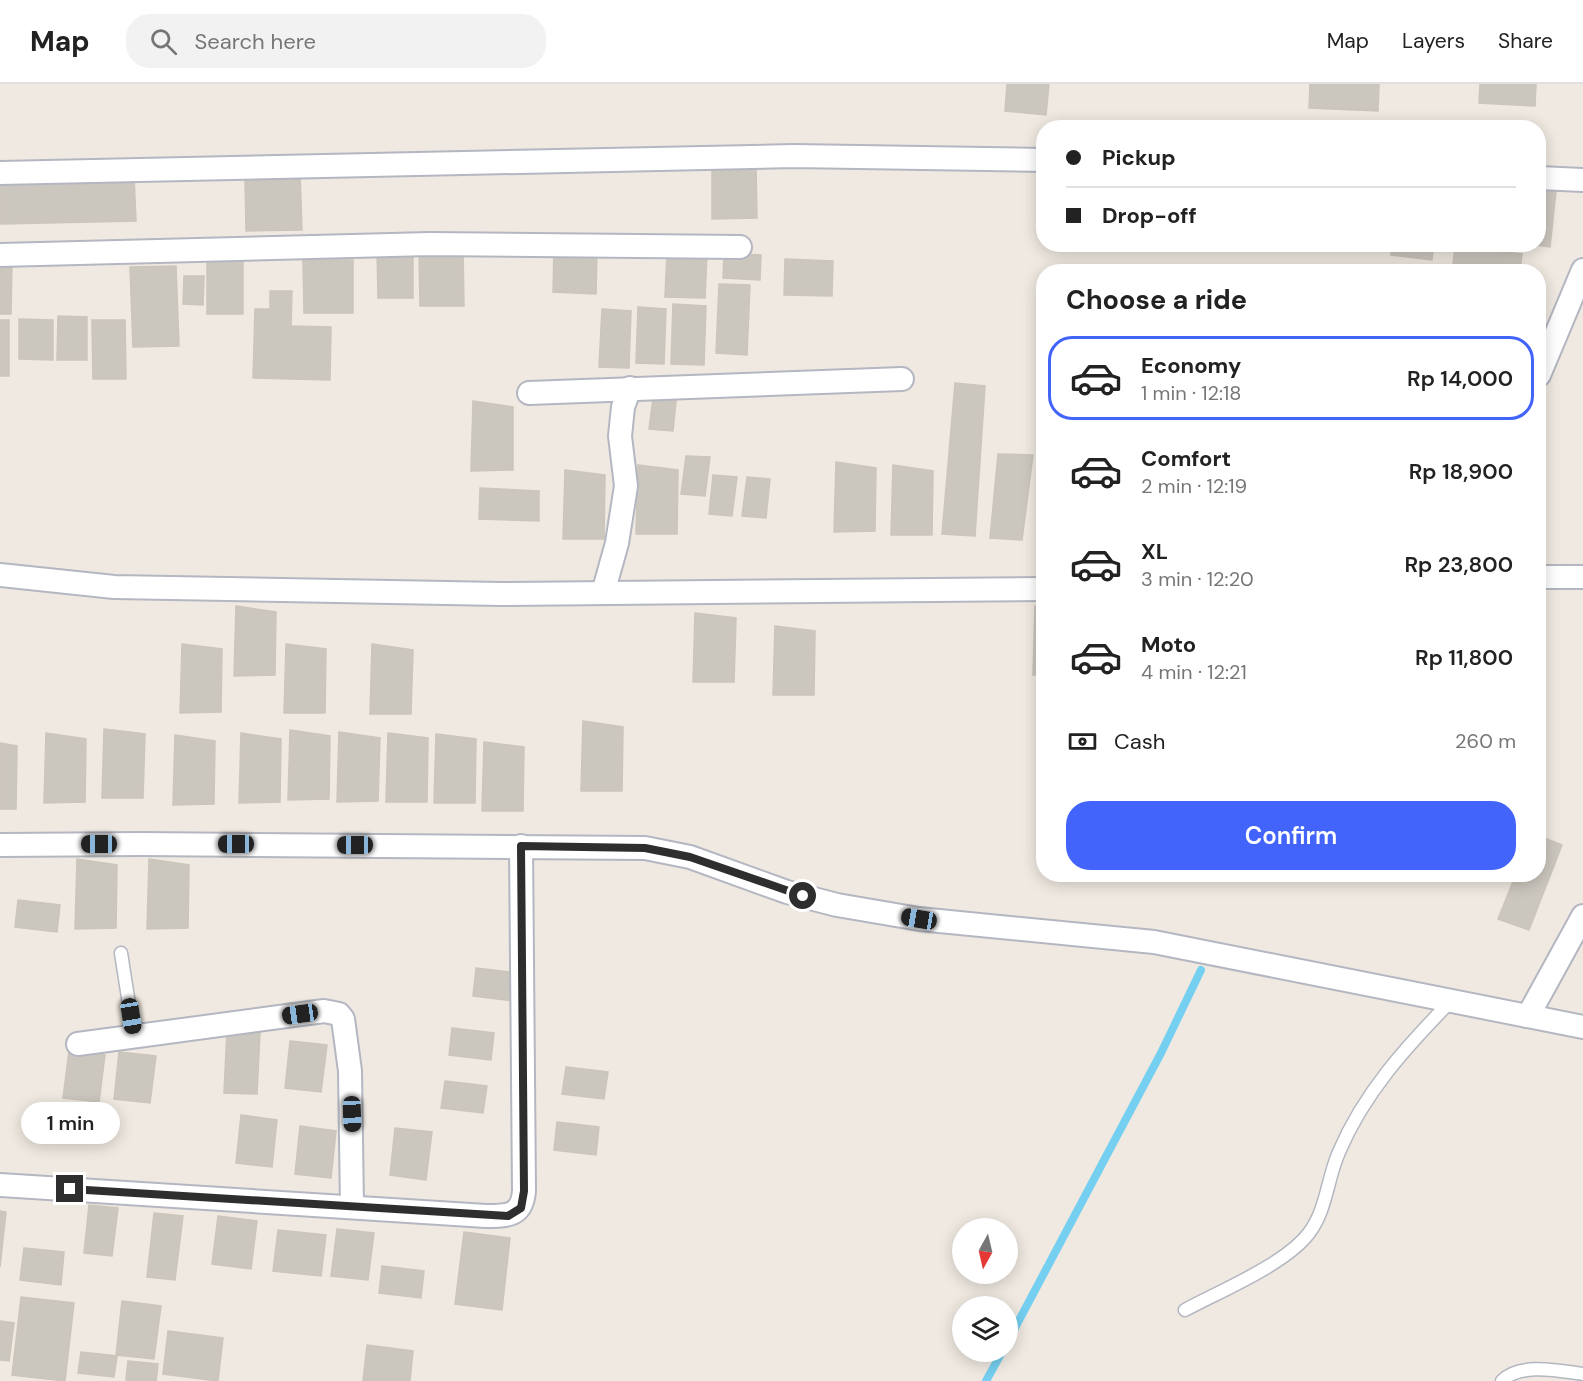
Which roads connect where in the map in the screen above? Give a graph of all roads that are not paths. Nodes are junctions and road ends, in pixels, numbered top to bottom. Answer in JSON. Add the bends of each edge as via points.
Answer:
{"nodes":[{"id":1,"x":1036,"y":160,"type":"edge"},
{"id":2,"x":0,"y":173,"type":"edge"},
{"id":3,"x":1546,"y":178,"type":"edge"},
{"id":4,"x":1583,"y":180,"type":"edge"},
{"id":5,"x":740,"y":247,"type":"dead end"},
{"id":6,"x":0,"y":255,"type":"edge"},
{"id":7,"x":1583,"y":270,"type":"edge"},
{"id":8,"x":1546,"y":358,"type":"edge"},
{"id":9,"x":902,"y":379,"type":"dead end"},
{"id":10,"x":630,"y":388,"type":"junction"},
{"id":11,"x":530,"y":393,"type":"dead end"},
{"id":12,"x":0,"y":575,"type":"edge"},
{"id":13,"x":1546,"y":577,"type":"edge"},
{"id":14,"x":1583,"y":577,"type":"edge"},
{"id":15,"x":1036,"y":589,"type":"edge"},
{"id":16,"x":603,"y":593,"type":"junction"},
{"id":17,"x":0,"y":845,"type":"edge"},
{"id":18,"x":521,"y":846,"type":"junction"},
{"id":19,"x":1583,"y":916,"type":"edge"},
{"id":20,"x":121,"y":953,"type":"dead end"},
{"id":21,"x":1450,"y":1002,"type":"junction"},
{"id":22,"x":1528,"y":1016,"type":"junction"},
{"id":23,"x":1583,"y":1027,"type":"edge"},
{"id":24,"x":134,"y":1036,"type":"junction"},
{"id":25,"x":78,"y":1044,"type":"dead end"},
{"id":26,"x":0,"y":1185,"type":"edge"},
{"id":27,"x":352,"y":1207,"type":"junction"},
{"id":28,"x":1185,"y":1310,"type":"dead end"},
{"id":29,"x":1583,"y":1374,"type":"edge"},
{"id":30,"x":1502,"y":1381,"type":"edge"}],
"edges":[{"from":1,"to":2,"type":"street","via":[[794,156]]},
{"from":3,"to":4,"type":"street"},
{"from":5,"to":6,"type":"street","via":[[430,244]]},
{"from":7,"to":8,"type":"street"},
{"from":9,"to":10,"type":"street"},
{"from":10,"to":11,"type":"street"},
{"from":10,"to":16,"type":"street","via":[[620,435],[626,486],[617,543]]},
{"from":12,"to":16,"type":"street","via":[[114,587]]},
{"from":13,"to":14,"type":"street"},
{"from":15,"to":16,"type":"street"},
{"from":17,"to":18,"type":"street"},
{"from":18,"to":21,"type":"street","via":[[645,848],[690,857],[787,892],[837,905],[919,919],[1154,942]]},
{"from":18,"to":27,"type":"street","via":[[523,1202],[508,1216]]},
{"from":19,"to":22,"type":"street"},
{"from":20,"to":24,"type":"lane"},
{"from":21,"to":22,"type":"street"},
{"from":21,"to":28,"type":"lane","via":[[1381,1078],[1359,1114],[1338,1153],[1323,1208],[1309,1234],[1282,1258]]},
{"from":22,"to":23,"type":"street"},
{"from":24,"to":25,"type":"street"},
{"from":24,"to":27,"type":"street","via":[[324,1011],[339,1014],[345,1027],[350,1071]]},
{"from":26,"to":27,"type":"street"},
{"from":29,"to":30,"type":"lane","via":[[1536,1369],[1508,1375]]}]}
